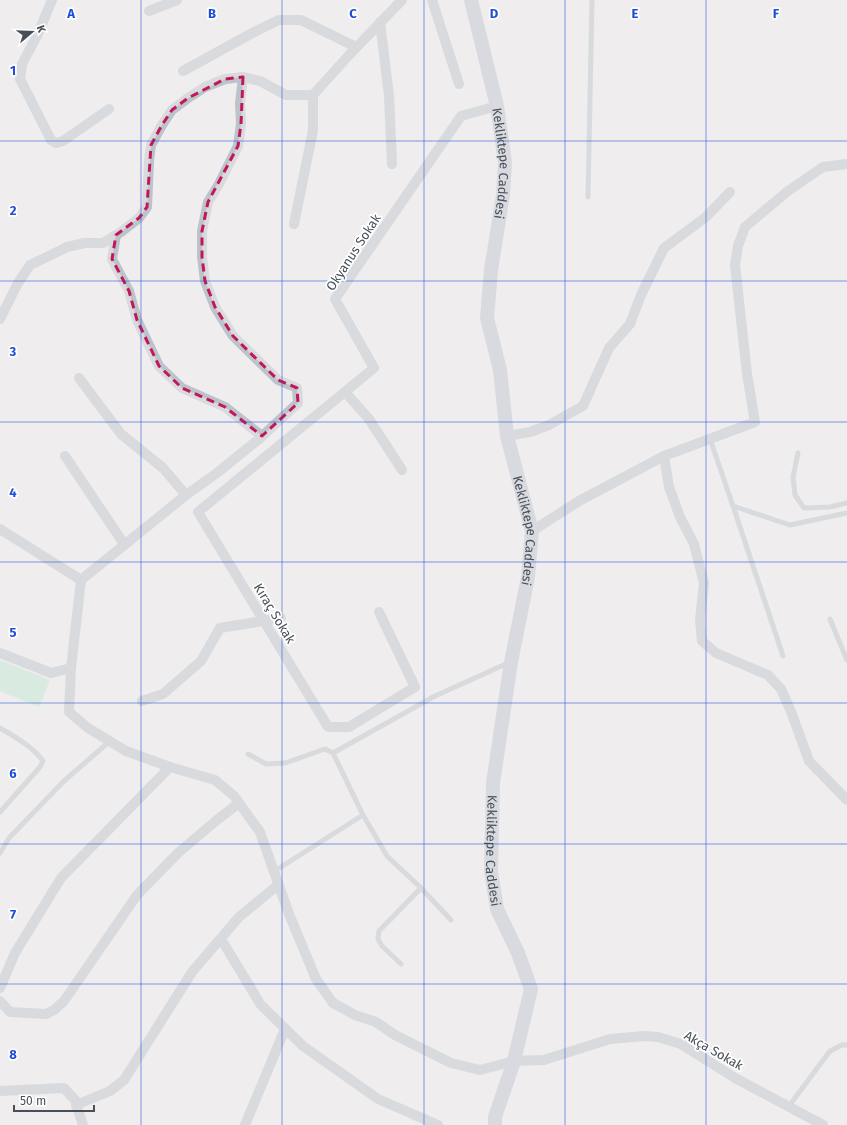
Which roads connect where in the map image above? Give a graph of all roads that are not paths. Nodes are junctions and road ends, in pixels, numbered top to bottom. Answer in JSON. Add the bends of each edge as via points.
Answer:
{"nodes":[{"id":1,"x":52,"y":0,"type":"edge"},
{"id":2,"x":177,"y":0,"type":"edge"},
{"id":3,"x":402,"y":0,"type":"edge"},
{"id":4,"x":432,"y":0,"type":"edge"},
{"id":5,"x":471,"y":0,"type":"edge"},
{"id":6,"x":592,"y":0,"type":"edge"},
{"id":7,"x":149,"y":11,"type":"dead end"},
{"id":8,"x":380,"y":22,"type":"junction"},
{"id":9,"x":356,"y":48,"type":"junction"},
{"id":10,"x":183,"y":71,"type":"dead end"},
{"id":11,"x":243,"y":76,"type":"junction"},
{"id":12,"x":459,"y":84,"type":"dead end"},
{"id":13,"x":313,"y":96,"type":"junction"},
{"id":14,"x":497,"y":106,"type":"junction"},
{"id":15,"x":109,"y":109,"type":"dead end"},
{"id":16,"x":392,"y":164,"type":"dead end"},
{"id":17,"x":847,"y":164,"type":"edge"},
{"id":18,"x":730,"y":192,"type":"dead end"},
{"id":19,"x":588,"y":197,"type":"dead end"},
{"id":20,"x":294,"y":224,"type":"dead end"},
{"id":21,"x":116,"y":235,"type":"junction"},
{"id":22,"x":0,"y":319,"type":"edge"},
{"id":23,"x":78,"y":378,"type":"dead end"},
{"id":24,"x":345,"y":392,"type":"junction"},
{"id":25,"x":262,"y":436,"type":"junction"},
{"id":26,"x":507,"y":436,"type":"junction"},
{"id":27,"x":710,"y":439,"type":"junction"},
{"id":28,"x":798,"y":453,"type":"dead end"},
{"id":29,"x":65,"y":456,"type":"dead end"},
{"id":30,"x":664,"y":456,"type":"junction"},
{"id":31,"x":402,"y":470,"type":"dead end"},
{"id":32,"x":186,"y":495,"type":"junction"},
{"id":33,"x":847,"y":503,"type":"edge"},
{"id":34,"x":733,"y":506,"type":"junction"},
{"id":35,"x":198,"y":512,"type":"joint"},
{"id":36,"x":847,"y":513,"type":"edge"},
{"id":37,"x":0,"y":529,"type":"edge"},
{"id":38,"x":532,"y":531,"type":"junction"},
{"id":39,"x":124,"y":544,"type":"junction"},
{"id":40,"x":80,"y":580,"type":"junction"},
{"id":41,"x":379,"y":612,"type":"dead end"},
{"id":42,"x":281,"y":618,"type":"dead end"},
{"id":43,"x":830,"y":619,"type":"dead end"},
{"id":44,"x":264,"y":620,"type":"junction"},
{"id":45,"x":0,"y":653,"type":"edge"},
{"id":46,"x":784,"y":656,"type":"dead end"},
{"id":47,"x":847,"y":660,"type":"edge"},
{"id":48,"x":511,"y":662,"type":"junction"},
{"id":49,"x":71,"y":668,"type":"junction"},
{"id":50,"x":142,"y":701,"type":"dead end"},
{"id":51,"x":0,"y":728,"type":"edge"},
{"id":52,"x":110,"y":742,"type":"junction"},
{"id":53,"x":333,"y":753,"type":"junction"},
{"id":54,"x":248,"y":754,"type":"dead end"},
{"id":55,"x":170,"y":767,"type":"junction"},
{"id":56,"x":847,"y":800,"type":"edge"},
{"id":57,"x":239,"y":803,"type":"junction"},
{"id":58,"x":0,"y":812,"type":"edge"},
{"id":59,"x":363,"y":815,"type":"junction"},
{"id":60,"x":0,"y":853,"type":"edge"},
{"id":61,"x":273,"y":872,"type":"junction"},
{"id":62,"x":278,"y":885,"type":"junction"},
{"id":63,"x":421,"y":888,"type":"junction"},
{"id":64,"x":451,"y":920,"type":"dead end"},
{"id":65,"x":221,"y":939,"type":"junction"},
{"id":66,"x":401,"y":964,"type":"dead end"},
{"id":67,"x":0,"y":988,"type":"edge"},
{"id":68,"x":0,"y":1001,"type":"edge"},
{"id":69,"x":285,"y":1029,"type":"junction"},
{"id":70,"x":847,"y":1045,"type":"edge"},
{"id":71,"x":514,"y":1061,"type":"junction"},
{"id":72,"x":0,"y":1091,"type":"edge"},
{"id":73,"x":76,"y":1105,"type":"junction"},
{"id":74,"x":788,"y":1106,"type":"junction"},
{"id":75,"x":818,"y":1124,"type":"edge"},
{"id":76,"x":83,"y":1125,"type":"edge"},
{"id":77,"x":246,"y":1125,"type":"edge"},
{"id":78,"x":438,"y":1125,"type":"edge"},
{"id":79,"x":495,"y":1125,"type":"edge"}],
"edges":[{"from":1,"to":15,"type":"street","via":[[22,64],[20,79],[51,140],[56,143],[63,141]]},
{"from":2,"to":7,"type":"street"},
{"from":3,"to":8,"type":"street"},
{"from":4,"to":12,"type":"street"},
{"from":5,"to":14,"type":"street","name":"Kekliktepe Caddesi"},
{"from":6,"to":19,"type":"lane"},
{"from":8,"to":9,"type":"street"},
{"from":8,"to":16,"type":"street","via":[[389,96]]},
{"from":9,"to":10,"type":"street","via":[[301,20],[279,20]]},
{"from":9,"to":13,"type":"street"},
{"from":11,"to":13,"type":"street","via":[[260,81],[286,95]]},
{"from":11,"to":21,"type":"street","via":[[204,87],[172,110],[151,145],[147,207],[139,218]]},
{"from":11,"to":25,"type":"street","via":[[238,146],[208,202],[202,231],[202,257],[205,281],[215,307],[233,336],[278,380],[297,388],[298,402]]},
{"from":13,"to":20,"type":"street","via":[[313,130]]},
{"from":14,"to":24,"type":"street","name":"Okyanus Sokak","via":[[461,116],[335,299],[374,368]]},
{"from":14,"to":26,"type":"street","name":"Kekliktepe Caddesi","via":[[505,162],[503,195],[491,270],[488,318],[500,370]]},
{"from":17,"to":27,"type":"street","via":[[822,167],[745,227],[735,265],[755,422]]},
{"from":18,"to":26,"type":"street","via":[[706,217],[664,248],[630,324],[609,348],[583,406],[549,425]]},
{"from":21,"to":22,"type":"street","via":[[103,242],[66,247],[30,265]]},
{"from":21,"to":25,"type":"street","via":[[112,259],[129,291],[137,320],[159,366],[182,388],[225,407]]},
{"from":23,"to":32,"type":"street","via":[[121,434],[163,468]]},
{"from":24,"to":31,"type":"street","via":[[369,419]]},
{"from":24,"to":35,"type":"street","name":"Okyanus Sokak"},
{"from":25,"to":32,"type":"street"},
{"from":26,"to":38,"type":"street","name":"Kekliktepe Caddesi"},
{"from":27,"to":30,"type":"street"},
{"from":27,"to":34,"type":"lane"},
{"from":28,"to":33,"type":"lane","via":[[793,477],[795,495],[804,508],[830,507]]},
{"from":29,"to":39,"type":"street"},
{"from":30,"to":38,"type":"street","via":[[579,501]]},
{"from":30,"to":56,"type":"street","via":[[669,487],[694,544],[704,584],[700,620],[702,641],[716,653],[768,675],[781,689],[809,761]]},
{"from":32,"to":39,"type":"street"},
{"from":34,"to":36,"type":"lane","via":[[790,525]]},
{"from":34,"to":46,"type":"lane"},
{"from":35,"to":44,"type":"street","name":"Kıraç Sokak"},
{"from":37,"to":40,"type":"street"},
{"from":38,"to":48,"type":"street","name":"Kekliktepe Caddesi","via":[[528,577]]},
{"from":39,"to":40,"type":"street"},
{"from":40,"to":49,"type":"street"},
{"from":41,"to":44,"type":"street","name":"Kıraç Sokak","via":[[415,687],[348,727],[328,727]]},
{"from":42,"to":44,"type":"street"},
{"from":43,"to":47,"type":"lane"},
{"from":44,"to":50,"type":"street","via":[[220,628],[201,661],[162,694]]},
{"from":45,"to":49,"type":"street","via":[[50,673]]},
{"from":48,"to":53,"type":"lane","via":[[435,696]]},
{"from":48,"to":71,"type":"street","name":"Kekliktepe Caddesi","via":[[493,782],[491,871],[497,909],[518,953],[531,989]]},
{"from":49,"to":52,"type":"street","name":"Akça Sokak","via":[[69,712]]},
{"from":51,"to":58,"type":"lane","via":[[27,745],[43,760],[40,767]]},
{"from":52,"to":55,"type":"street","name":"Akça Sokak","via":[[126,751]]},
{"from":52,"to":60,"type":"lane","via":[[64,781],[9,838]]},
{"from":53,"to":54,"type":"lane","via":[[325,749],[285,763],[266,764]]},
{"from":53,"to":59,"type":"lane"},
{"from":55,"to":57,"type":"street","name":"Akça Sokak","via":[[215,780]]},
{"from":55,"to":67,"type":"street","via":[[61,878],[15,953]]},
{"from":57,"to":61,"type":"street","name":"Akça Sokak","via":[[260,832]]},
{"from":57,"to":68,"type":"street","via":[[178,853],[137,895],[64,1001],[54,1010],[46,1014],[10,1012]]},
{"from":59,"to":61,"type":"lane"},
{"from":59,"to":63,"type":"lane","via":[[387,856]]},
{"from":61,"to":62,"type":"street","name":"Akça Sokak"},
{"from":62,"to":65,"type":"street","via":[[239,917]]},
{"from":62,"to":71,"type":"street","name":"Akça Sokak","via":[[316,979],[332,1003],[376,1022],[395,1035],[451,1063],[480,1070]]},
{"from":63,"to":64,"type":"lane"},
{"from":63,"to":66,"type":"lane","via":[[379,931],[378,939],[382,946]]},
{"from":65,"to":69,"type":"street","via":[[261,1005]]},
{"from":65,"to":73,"type":"street","via":[[192,972],[124,1080],[110,1091]]},
{"from":69,"to":77,"type":"street"},
{"from":69,"to":78,"type":"street","via":[[303,1046],[378,1099]]},
{"from":70,"to":74,"type":"lane","via":[[830,1051]]},
{"from":71,"to":74,"type":"street","name":"Akça Sokak","via":[[544,1060],[610,1040],[658,1037],[681,1044],[735,1078]]},
{"from":71,"to":79,"type":"street","name":"Kekliktepe Caddesi","via":[[495,1117]]},
{"from":72,"to":73,"type":"street","via":[[64,1088],[75,1100]]},
{"from":73,"to":76,"type":"street"},
{"from":74,"to":75,"type":"street","name":"Akça Sokak"}]}
